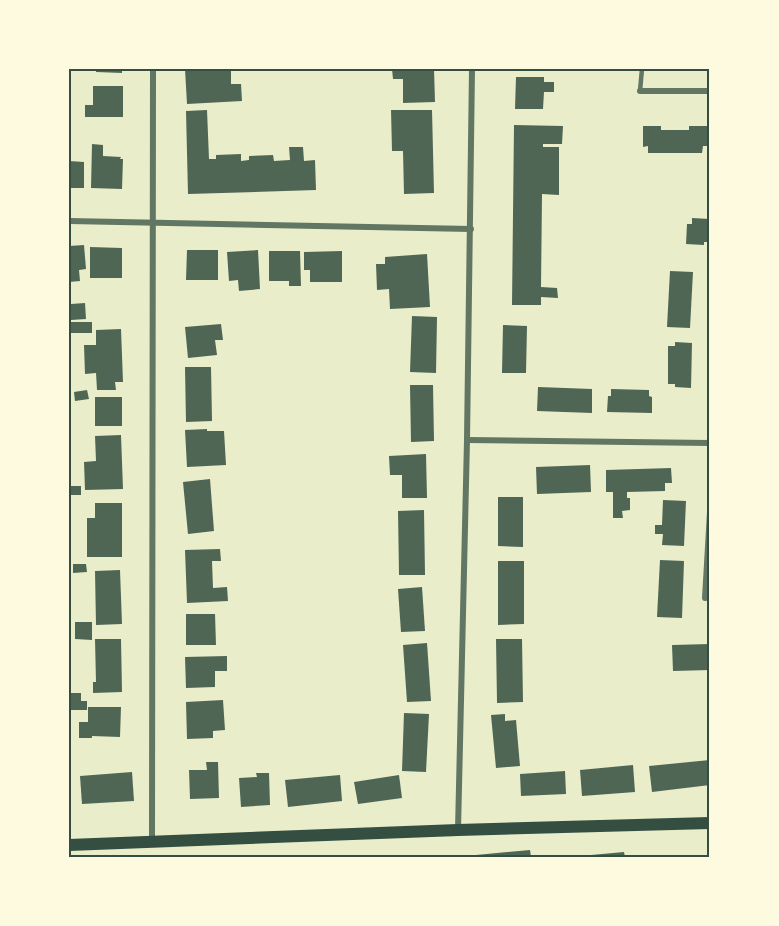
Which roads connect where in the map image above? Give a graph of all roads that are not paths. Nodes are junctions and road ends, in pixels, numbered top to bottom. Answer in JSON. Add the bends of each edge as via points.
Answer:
{"nodes":[{"id":1,"x":153,"y":69,"type":"edge"},
{"id":2,"x":472,"y":69,"type":"edge"},
{"id":3,"x":642,"y":69,"type":"edge"},
{"id":4,"x":640,"y":91,"type":"joint"},
{"id":5,"x":710,"y":91,"type":"edge"},
{"id":6,"x":69,"y":221,"type":"edge"},
{"id":7,"x":153,"y":222,"type":"junction"},
{"id":8,"x":471,"y":229,"type":"junction"},
{"id":9,"x":467,"y":440,"type":"junction"},
{"id":10,"x":710,"y":444,"type":"edge"},
{"id":11,"x":710,"y":512,"type":"edge"},
{"id":12,"x":705,"y":598,"type":"dead end"},
{"id":13,"x":710,"y":823,"type":"edge"},
{"id":14,"x":458,"y":830,"type":"junction"},
{"id":15,"x":152,"y":842,"type":"junction"},
{"id":16,"x":69,"y":845,"type":"edge"}],
"edges":[{"from":1,"to":7,"type":"street"},
{"from":2,"to":8,"type":"street"},
{"from":3,"to":4,"type":"lane"},
{"from":4,"to":5,"type":"street"},
{"from":6,"to":7,"type":"street"},
{"from":7,"to":8,"type":"street"},
{"from":7,"to":15,"type":"street"},
{"from":8,"to":9,"type":"street"},
{"from":9,"to":10,"type":"street"},
{"from":9,"to":14,"type":"street"},
{"from":11,"to":12,"type":"street"},
{"from":13,"to":14,"type":"main road"},
{"from":14,"to":15,"type":"main road"},
{"from":15,"to":16,"type":"main road"}]}
